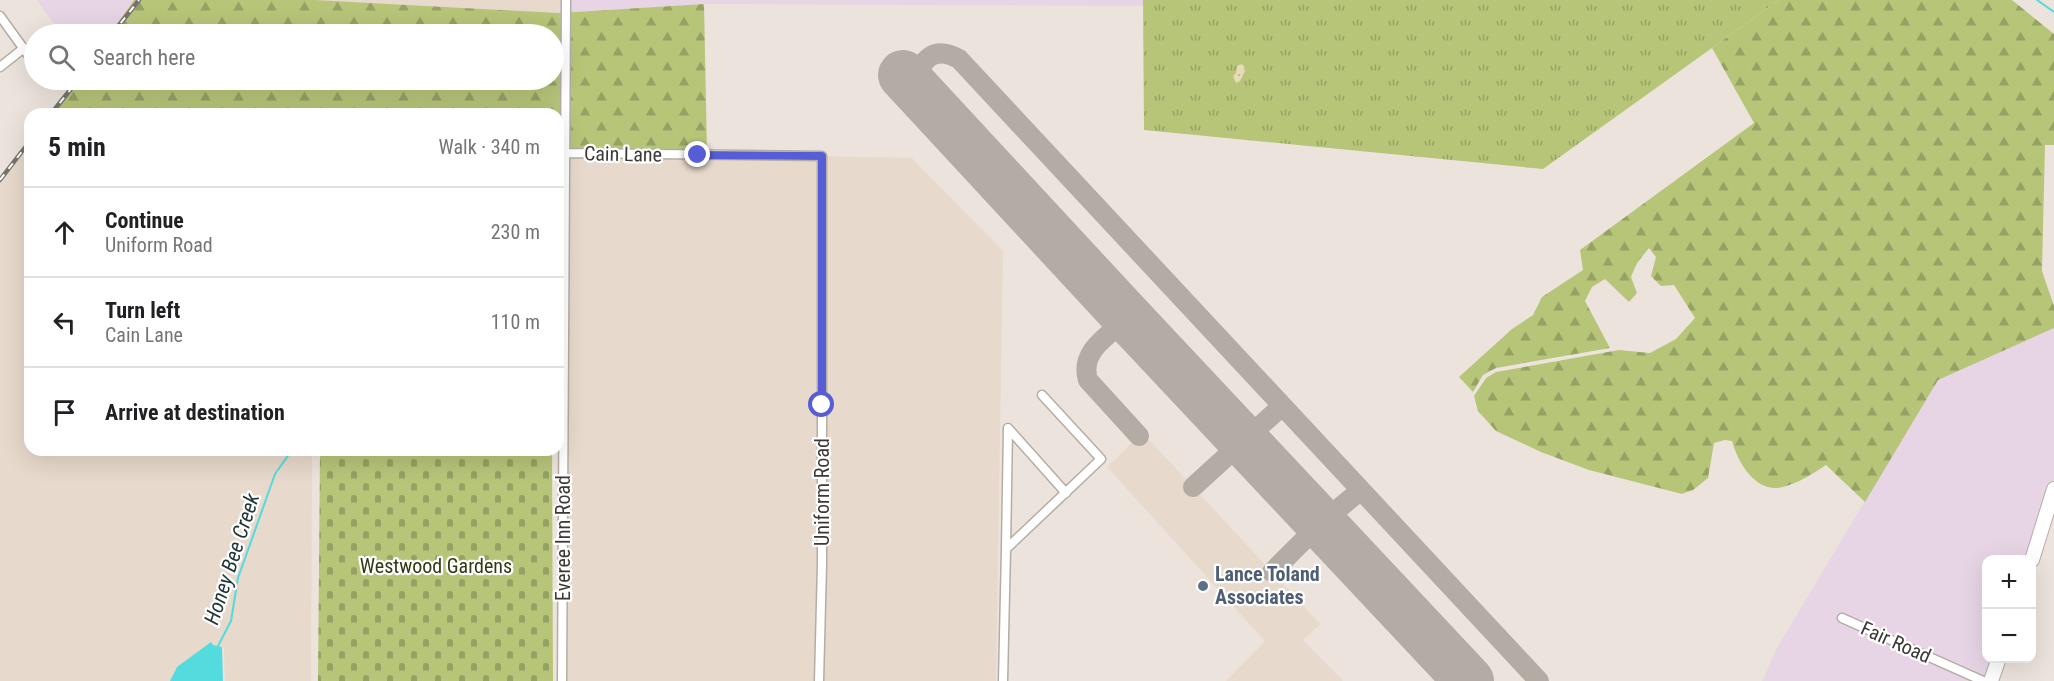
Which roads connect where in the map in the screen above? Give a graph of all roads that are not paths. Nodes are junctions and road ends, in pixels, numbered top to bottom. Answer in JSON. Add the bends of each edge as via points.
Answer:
{"nodes":[{"id":1,"x":566,"y":0,"type":"edge"},
{"id":2,"x":0,"y":16,"type":"edge"},
{"id":3,"x":24,"y":48,"type":"joint"},
{"id":4,"x":0,"y":67,"type":"edge"},
{"id":5,"x":566,"y":153,"type":"junction"},
{"id":6,"x":822,"y":159,"type":"joint"},
{"id":7,"x":1042,"y":395,"type":"dead end"},
{"id":8,"x":564,"y":417,"type":"edge"},
{"id":9,"x":564,"y":456,"type":"edge"},
{"id":10,"x":2054,"y":489,"type":"edge"},
{"id":11,"x":1066,"y":492,"type":"junction"},
{"id":12,"x":1006,"y":549,"type":"junction"},
{"id":13,"x":2033,"y":555,"type":"edge"},
{"id":14,"x":1842,"y":618,"type":"dead end"},
{"id":15,"x":1997,"y":663,"type":"edge"},
{"id":16,"x":562,"y":681,"type":"edge"},
{"id":17,"x":819,"y":681,"type":"edge"},
{"id":18,"x":1003,"y":681,"type":"edge"},
{"id":19,"x":1983,"y":681,"type":"edge"},
{"id":20,"x":1991,"y":681,"type":"edge"}],
"edges":[{"from":1,"to":5,"type":"street","name":"Everee Inn Road"},
{"from":2,"to":3,"type":"street"},
{"from":3,"to":4,"type":"street"},
{"from":5,"to":6,"type":"street","name":"Cain Lane"},
{"from":5,"to":8,"type":"street","name":"Everee Inn Road"},
{"from":6,"to":17,"type":"street","name":"Uniform Road"},
{"from":7,"to":11,"type":"street","via":[[1101,459]]},
{"from":9,"to":16,"type":"street","name":"Everee Inn Road"},
{"from":10,"to":13,"type":"main road"},
{"from":11,"to":12,"type":"street"},
{"from":11,"to":12,"type":"street","via":[[1008,428]]},
{"from":12,"to":18,"type":"street"},
{"from":14,"to":19,"type":"street","name":"Fair Road"},
{"from":15,"to":20,"type":"main road"}]}
